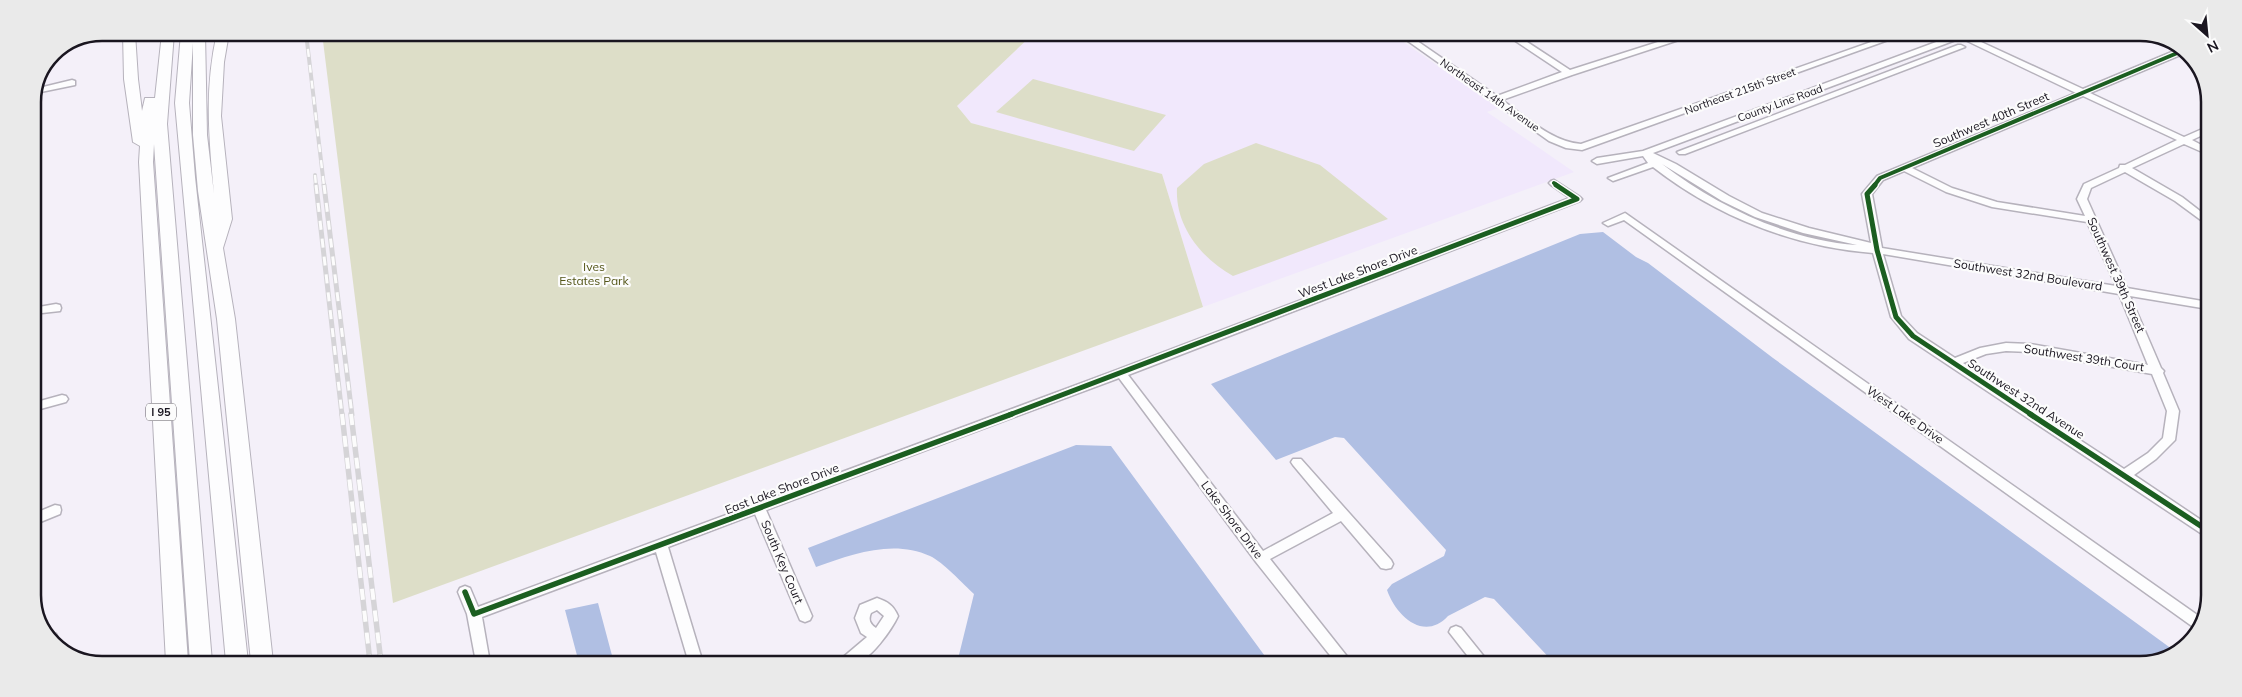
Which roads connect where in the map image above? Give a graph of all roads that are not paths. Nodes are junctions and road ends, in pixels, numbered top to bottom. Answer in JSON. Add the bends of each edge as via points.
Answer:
{"nodes":[{"id":1,"x":129,"y":41,"type":"edge"},
{"id":2,"x":157,"y":41,"type":"edge"},
{"id":3,"x":166,"y":41,"type":"edge"},
{"id":4,"x":186,"y":41,"type":"edge"},
{"id":5,"x":199,"y":41,"type":"edge"},
{"id":6,"x":222,"y":41,"type":"edge"},
{"id":7,"x":1412,"y":41,"type":"edge"},
{"id":8,"x":1520,"y":41,"type":"edge"},
{"id":9,"x":1671,"y":41,"type":"edge"},
{"id":10,"x":1881,"y":41,"type":"edge"},
{"id":11,"x":1945,"y":41,"type":"edge"},
{"id":12,"x":1974,"y":41,"type":"edge"},
{"id":13,"x":1962,"y":48,"type":"dead end"},
{"id":14,"x":2176,"y":54,"type":"edge"},
{"id":15,"x":1569,"y":73,"type":"junction"},
{"id":16,"x":72,"y":83,"type":"dead end"},
{"id":17,"x":42,"y":90,"type":"edge"},
{"id":18,"x":2083,"y":92,"type":"junction"},
{"id":19,"x":1497,"y":99,"type":"junction"},
{"id":20,"x":2201,"y":132,"type":"edge"},
{"id":21,"x":2184,"y":140,"type":"junction"},
{"id":22,"x":1582,"y":147,"type":"joint"},
{"id":23,"x":2201,"y":148,"type":"edge"},
{"id":24,"x":1682,"y":152,"type":"dead end"},
{"id":25,"x":1644,"y":153,"type":"junction"},
{"id":26,"x":1598,"y":161,"type":"dead end"},
{"id":27,"x":146,"y":162,"type":"junction"},
{"id":28,"x":1658,"y":162,"type":"junction"},
{"id":29,"x":1904,"y":168,"type":"junction"},
{"id":30,"x":2123,"y":168,"type":"junction"},
{"id":31,"x":1613,"y":178,"type":"dead end"},
{"id":32,"x":1554,"y":183,"type":"dead end"},
{"id":33,"x":2201,"y":216,"type":"edge"},
{"id":34,"x":2092,"y":220,"type":"junction"},
{"id":35,"x":1608,"y":223,"type":"dead end"},
{"id":36,"x":1877,"y":250,"type":"junction"},
{"id":37,"x":215,"y":251,"type":"junction"},
{"id":38,"x":2123,"y":291,"type":"junction"},
{"id":39,"x":2201,"y":304,"type":"edge"},
{"id":40,"x":56,"y":308,"type":"dead end"},
{"id":41,"x":41,"y":310,"type":"edge"},
{"id":42,"x":1953,"y":363,"type":"junction"},
{"id":43,"x":2158,"y":371,"type":"junction"},
{"id":44,"x":1121,"y":373,"type":"junction"},
{"id":45,"x":62,"y":399,"type":"dead end"},
{"id":46,"x":41,"y":405,"type":"edge"},
{"id":47,"x":1297,"y":462,"type":"dead end"},
{"id":48,"x":2125,"y":475,"type":"junction"},
{"id":49,"x":759,"y":508,"type":"junction"},
{"id":50,"x":55,"y":510,"type":"dead end"},
{"id":51,"x":1342,"y":514,"type":"junction"},
{"id":52,"x":41,"y":516,"type":"edge"},
{"id":53,"x":2201,"y":526,"type":"edge"},
{"id":54,"x":662,"y":545,"type":"junction"},
{"id":55,"x":1260,"y":558,"type":"junction"},
{"id":56,"x":1386,"y":564,"type":"dead end"},
{"id":57,"x":465,"y":592,"type":"dead end"},
{"id":58,"x":474,"y":614,"type":"junction"},
{"id":59,"x":804,"y":616,"type":"dead end"},
{"id":60,"x":2194,"y":621,"type":"edge"},
{"id":61,"x":1456,"y":632,"type":"dead end"},
{"id":62,"x":877,"y":636,"type":"dead end"},
{"id":63,"x":177,"y":656,"type":"edge"},
{"id":64,"x":201,"y":656,"type":"edge"},
{"id":65,"x":236,"y":656,"type":"edge"},
{"id":66,"x":261,"y":656,"type":"edge"},
{"id":67,"x":481,"y":656,"type":"edge"},
{"id":68,"x":694,"y":656,"type":"edge"},
{"id":69,"x":856,"y":656,"type":"edge"},
{"id":70,"x":1340,"y":656,"type":"edge"},
{"id":71,"x":1476,"y":656,"type":"edge"}],
"edges":[{"from":1,"to":27,"type":"highway","via":[[131,79]]},
{"from":2,"to":27,"type":"highway","number":"I 95"},
{"from":3,"to":64,"type":"highway","via":[[160,124]]},
{"from":4,"to":65,"type":"highway","via":[[182,103],[187,168]]},
{"from":5,"to":37,"type":"highway","via":[[200,135]]},
{"from":6,"to":37,"type":"highway","via":[[214,116],[224,219]]},
{"from":7,"to":19,"type":"street","name":"Northeast 14th Avenue"},
{"from":8,"to":15,"type":"street"},
{"from":9,"to":15,"type":"street"},
{"from":10,"to":22,"type":"street","name":"Northeast 215th Street"},
{"from":11,"to":25,"type":"street","name":"County Line Road"},
{"from":12,"to":18,"type":"street"},
{"from":13,"to":24,"type":"street"},
{"from":14,"to":18,"type":"street","name":"Southwest 40th Street"},
{"from":15,"to":19,"type":"street"},
{"from":16,"to":17,"type":"street"},
{"from":18,"to":21,"type":"street"},
{"from":18,"to":29,"type":"street","name":"Southwest 40th Street"},
{"from":19,"to":22,"type":"street","name":"Northeast 14th Avenue","via":[[1552,139]]},
{"from":20,"to":21,"type":"street","name":"Southwest 39th Street"},
{"from":21,"to":23,"type":"street"},
{"from":21,"to":30,"type":"street","name":"Southwest 39th Street"},
{"from":25,"to":26,"type":"street","name":"County Line Road"},
{"from":25,"to":28,"type":"street","name":"Southwest 32nd Boulevard"},
{"from":27,"to":63,"type":"highway","number":"I 95"},
{"from":28,"to":31,"type":"street"},
{"from":28,"to":36,"type":"street","name":"Southwest 32nd Boulevard","via":[[1690,188],[1746,219],[1805,239]]},
{"from":29,"to":34,"type":"street","via":[[1949,190],[1995,205]]},
{"from":29,"to":36,"type":"street","name":"Southwest 40th Street","via":[[1880,178],[1867,194]]},
{"from":30,"to":33,"type":"street","via":[[2163,188]]},
{"from":30,"to":34,"type":"street","name":"Southwest 39th Street","via":[[2086,186],[2082,192]]},
{"from":32,"to":44,"type":"street","name":"West Lake Shore Drive","via":[[1576,199]]},
{"from":34,"to":38,"type":"street","name":"Southwest 39th Street"},
{"from":35,"to":60,"type":"street","name":"West Lake Drive","via":[[1625,216]]},
{"from":36,"to":38,"type":"street","name":"Southwest 32nd Boulevard"},
{"from":36,"to":42,"type":"street","name":"Southwest 32nd Avenue","via":[[1896,317],[1913,336]]},
{"from":37,"to":66,"type":"highway","via":[[226,319]]},
{"from":38,"to":39,"type":"street","name":"Southwest 32nd Boulevard"},
{"from":38,"to":43,"type":"street","name":"Southwest 39th Street"},
{"from":40,"to":41,"type":"street"},
{"from":42,"to":43,"type":"street","name":"Southwest 39th Court","via":[[1984,351],[2006,347],[2030,348]]},
{"from":42,"to":48,"type":"street","name":"Southwest 32nd Avenue"},
{"from":43,"to":48,"type":"street","name":"Southwest 39th Street","via":[[2173,411],[2169,440]]},
{"from":44,"to":49,"type":"street","name":"East Lake Shore Drive"},
{"from":44,"to":55,"type":"street","name":"Lake Shore Drive"},
{"from":45,"to":46,"type":"street"},
{"from":47,"to":51,"type":"street"},
{"from":48,"to":53,"type":"street","name":"Southwest 32nd Avenue"},
{"from":49,"to":54,"type":"street","name":"East Lake Shore Drive"},
{"from":49,"to":59,"type":"street","name":"South Key Court"},
{"from":50,"to":52,"type":"street"},
{"from":51,"to":55,"type":"street"},
{"from":51,"to":56,"type":"street"},
{"from":54,"to":58,"type":"street","name":"East Lake Shore Drive"},
{"from":54,"to":68,"type":"street"},
{"from":55,"to":70,"type":"street","name":"Lake Shore Drive"},
{"from":57,"to":58,"type":"street"},
{"from":58,"to":67,"type":"street"},
{"from":61,"to":71,"type":"street"},
{"from":62,"to":69,"type":"street"}]}
